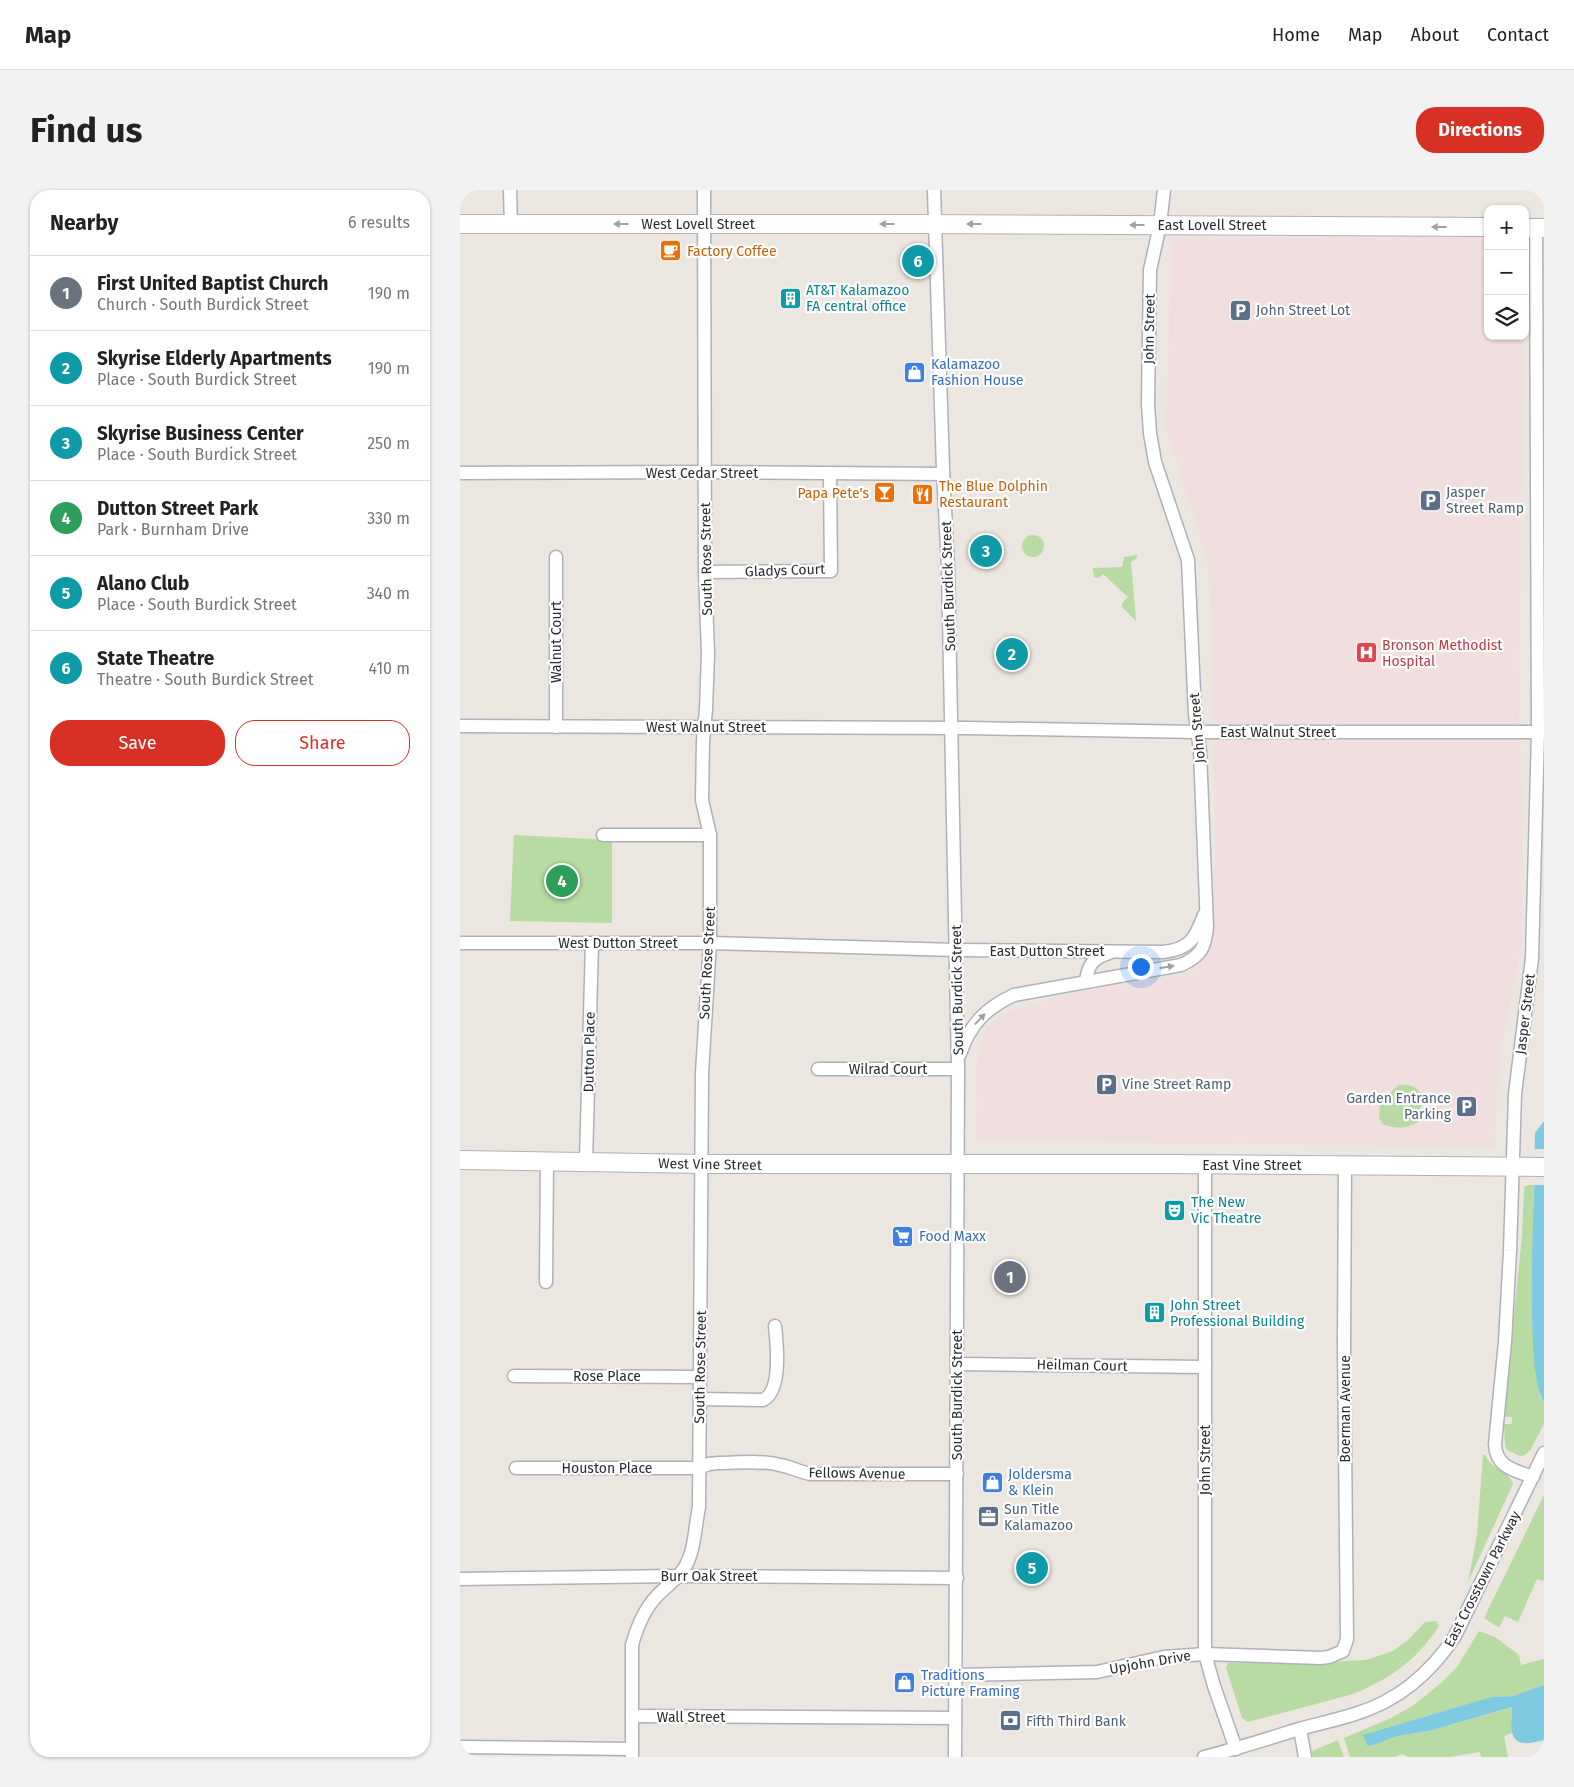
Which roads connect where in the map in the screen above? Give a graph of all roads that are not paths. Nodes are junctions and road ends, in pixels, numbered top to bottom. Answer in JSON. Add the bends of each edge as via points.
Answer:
{"nodes":[{"id":1,"x":510,"y":190,"type":"edge"},
{"id":2,"x":704,"y":190,"type":"edge"},
{"id":3,"x":934,"y":190,"type":"edge"},
{"id":4,"x":1164,"y":190,"type":"edge"},
{"id":5,"x":460,"y":224,"type":"edge"},
{"id":6,"x":705,"y":224,"type":"junction"},
{"id":7,"x":935,"y":224,"type":"junction"},
{"id":8,"x":510,"y":225,"type":"junction"},
{"id":9,"x":1160,"y":225,"type":"junction"},
{"id":10,"x":1484,"y":228,"type":"edge"},
{"id":11,"x":1535,"y":228,"type":"edge"},
{"id":12,"x":706,"y":472,"type":"junction"},
{"id":13,"x":460,"y":473,"type":"edge"},
{"id":14,"x":830,"y":474,"type":"junction"},
{"id":15,"x":943,"y":474,"type":"junction"},
{"id":16,"x":556,"y":557,"type":"dead end"},
{"id":17,"x":705,"y":572,"type":"junction"},
{"id":18,"x":460,"y":726,"type":"edge"},
{"id":19,"x":704,"y":726,"type":"junction"},
{"id":20,"x":556,"y":727,"type":"junction"},
{"id":21,"x":952,"y":728,"type":"junction"},
{"id":22,"x":1196,"y":732,"type":"junction"},
{"id":23,"x":1541,"y":732,"type":"edge"},
{"id":24,"x":710,"y":835,"type":"junction"},
{"id":25,"x":603,"y":836,"type":"dead end"},
{"id":26,"x":1205,"y":910,"type":"junction"},
{"id":27,"x":460,"y":943,"type":"edge"},
{"id":28,"x":592,"y":943,"type":"junction"},
{"id":29,"x":710,"y":943,"type":"junction"},
{"id":30,"x":956,"y":950,"type":"junction"},
{"id":31,"x":1116,"y":951,"type":"junction"},
{"id":32,"x":1538,"y":958,"type":"edge"},
{"id":33,"x":1086,"y":981,"type":"junction"},
{"id":34,"x":958,"y":1065,"type":"junction"},
{"id":35,"x":818,"y":1069,"type":"dead end"},
{"id":36,"x":460,"y":1160,"type":"edge"},
{"id":37,"x":547,"y":1161,"type":"junction"},
{"id":38,"x":586,"y":1161,"type":"junction"},
{"id":39,"x":702,"y":1164,"type":"junction"},
{"id":40,"x":959,"y":1164,"type":"junction"},
{"id":41,"x":1205,"y":1164,"type":"junction"},
{"id":42,"x":1345,"y":1165,"type":"junction"},
{"id":43,"x":1513,"y":1166,"type":"junction"},
{"id":44,"x":1538,"y":1167,"type":"edge"},
{"id":45,"x":546,"y":1282,"type":"dead end"},
{"id":46,"x":775,"y":1326,"type":"dead end"},
{"id":47,"x":958,"y":1364,"type":"junction"},
{"id":48,"x":1205,"y":1367,"type":"junction"},
{"id":49,"x":514,"y":1376,"type":"dead end"},
{"id":50,"x":700,"y":1377,"type":"junction"},
{"id":51,"x":700,"y":1399,"type":"junction"},
{"id":52,"x":1544,"y":1453,"type":"edge"},
{"id":53,"x":516,"y":1468,"type":"dead end"},
{"id":54,"x":698,"y":1468,"type":"junction"},
{"id":55,"x":958,"y":1474,"type":"junction"},
{"id":56,"x":1533,"y":1477,"type":"junction"},
{"id":57,"x":679,"y":1576,"type":"junction"},
{"id":58,"x":958,"y":1578,"type":"junction"},
{"id":59,"x":460,"y":1579,"type":"edge"},
{"id":60,"x":1343,"y":1651,"type":"joint"},
{"id":61,"x":1204,"y":1654,"type":"junction"},
{"id":62,"x":956,"y":1675,"type":"junction"},
{"id":63,"x":632,"y":1716,"type":"junction"},
{"id":64,"x":955,"y":1718,"type":"junction"},
{"id":65,"x":1300,"y":1729,"type":"junction"},
{"id":66,"x":460,"y":1747,"type":"edge"},
{"id":67,"x":1236,"y":1750,"type":"junction"},
{"id":68,"x":632,"y":1753,"type":"edge"},
{"id":69,"x":956,"y":1757,"type":"edge"},
{"id":70,"x":1204,"y":1757,"type":"edge"},
{"id":71,"x":1305,"y":1757,"type":"edge"}],
"edges":[{"from":1,"to":8,"type":"street"},
{"from":2,"to":6,"type":"street","name":"South Rose Street"},
{"from":3,"to":7,"type":"street","name":"South Burdick Street"},
{"from":4,"to":9,"type":"street","name":"John Street"},
{"from":5,"to":8,"type":"street","name":"West Lovell Street"},
{"from":7,"to":6,"type":"street","name":"West Lovell Street","one_way":true},
{"from":6,"to":8,"type":"street","name":"West Lovell Street","one_way":true},
{"from":6,"to":12,"type":"street","name":"South Rose Street"},
{"from":9,"to":7,"type":"street","name":"East Lovell Street","one_way":true},
{"from":7,"to":15,"type":"street","name":"South Burdick Street"},
{"from":10,"to":9,"type":"street","name":"East Lovell Street","one_way":true},
{"from":9,"to":22,"type":"street","name":"John Street","via":[[1150,270],[1150,433],[1155,462],[1188,560]]},
{"from":11,"to":23,"type":"street","name":"Jasper Street"},
{"from":12,"to":13,"type":"street","name":"West Cedar Street"},
{"from":12,"to":14,"type":"street","name":"West Cedar Street"},
{"from":12,"to":17,"type":"street","name":"South Rose Street"},
{"from":14,"to":15,"type":"street","name":"West Cedar Street"},
{"from":14,"to":17,"type":"street","name":"Gladys Court","via":[[831,571]]},
{"from":15,"to":21,"type":"street","name":"South Burdick Street"},
{"from":16,"to":20,"type":"street","name":"Walnut Court"},
{"from":17,"to":19,"type":"street","name":"South Rose Street","via":[[708,654]]},
{"from":18,"to":20,"type":"street","name":"West Walnut Street"},
{"from":19,"to":20,"type":"street","name":"West Walnut Street"},
{"from":19,"to":21,"type":"street","name":"West Walnut Street"},
{"from":19,"to":24,"type":"street","name":"South Rose Street","via":[[702,800]]},
{"from":21,"to":22,"type":"street","name":"East Walnut Street"},
{"from":21,"to":30,"type":"street","name":"South Burdick Street"},
{"from":22,"to":23,"type":"street","name":"East Walnut Street"},
{"from":22,"to":26,"type":"street","name":"John Street","via":[[1202,776]]},
{"from":23,"to":32,"type":"street","name":"Jasper Street"},
{"from":24,"to":25,"type":"street"},
{"from":24,"to":29,"type":"street","name":"South Rose Street"},
{"from":26,"to":31,"type":"street","name":"East Dutton Street","via":[[1194,937],[1182,948],[1164,952]]},
{"from":33,"to":26,"type":"street","name":"John Street","one_way":true,"via":[[1181,965],[1193,960],[1205,941]]},
{"from":27,"to":28,"type":"street","name":"West Dutton Street"},
{"from":28,"to":29,"type":"street","name":"West Dutton Street"},
{"from":28,"to":38,"type":"street","name":"Dutton Place"},
{"from":29,"to":30,"type":"street","name":"West Dutton Street"},
{"from":29,"to":39,"type":"street","name":"South Rose Street","via":[[702,1064]]},
{"from":30,"to":31,"type":"street","name":"East Dutton Street"},
{"from":30,"to":34,"type":"street","name":"South Burdick Street"},
{"from":31,"to":33,"type":"street","via":[[1094,960]]},
{"from":32,"to":43,"type":"street","name":"Jasper Street","via":[[1515,1094]]},
{"from":34,"to":33,"type":"street","name":"John Street","one_way":true,"via":[[970,1030],[1001,1001],[1014,994]]},
{"from":34,"to":35,"type":"street","name":"Wilrad Court"},
{"from":34,"to":40,"type":"street","name":"South Burdick Street"},
{"from":36,"to":37,"type":"street","name":"West Vine Street"},
{"from":37,"to":38,"type":"street","name":"West Vine Street"},
{"from":37,"to":45,"type":"street"},
{"from":38,"to":39,"type":"street","name":"West Vine Street"},
{"from":39,"to":40,"type":"street","name":"West Vine Street"},
{"from":39,"to":50,"type":"street","name":"South Rose Street"},
{"from":40,"to":41,"type":"street","name":"East Vine Street"},
{"from":40,"to":47,"type":"street","name":"South Burdick Street"},
{"from":41,"to":42,"type":"street","name":"East Vine Street"},
{"from":41,"to":48,"type":"street","name":"John Street"},
{"from":42,"to":43,"type":"street","name":"East Vine Street"},
{"from":42,"to":60,"type":"street","name":"Boerman Avenue","via":[[1347,1639]]},
{"from":43,"to":44,"type":"street","name":"East Vine Street"},
{"from":43,"to":56,"type":"street","name":"Jasper Street","via":[[1496,1453],[1506,1465]]},
{"from":46,"to":51,"type":"street","via":[[776,1381],[768,1397],[763,1400]]},
{"from":47,"to":48,"type":"street","name":"Heilman Court"},
{"from":47,"to":55,"type":"street","name":"South Burdick Street"},
{"from":48,"to":61,"type":"street","name":"John Street"},
{"from":49,"to":50,"type":"street","name":"Rose Place"},
{"from":50,"to":51,"type":"street","name":"South Rose Street"},
{"from":51,"to":54,"type":"street","name":"South Rose Street"},
{"from":52,"to":56,"type":"street","name":"East Crosstown Parkway"},
{"from":53,"to":54,"type":"street","name":"Houston Place"},
{"from":54,"to":55,"type":"street","name":"Fellows Avenue","via":[[715,1463],[772,1463],[810,1474]]},
{"from":54,"to":57,"type":"street","name":"South Rose Street","via":[[698,1507],[692,1546]]},
{"from":55,"to":58,"type":"street","name":"South Burdick Street"},
{"from":56,"to":65,"type":"street","name":"East Crosstown Parkway","via":[[1462,1623],[1433,1666],[1409,1688],[1386,1702]]},
{"from":57,"to":58,"type":"street","name":"Burr Oak Street"},
{"from":57,"to":59,"type":"street","name":"Burr Oak Street"},
{"from":57,"to":63,"type":"street","name":"South Rose Street","via":[[653,1601],[636,1631],[632,1644]]},
{"from":58,"to":62,"type":"street","name":"South Burdick Street"},
{"from":60,"to":61,"type":"street","name":"Upjohn Drive","via":[[1320,1658]]},
{"from":61,"to":62,"type":"street","name":"Upjohn Drive","via":[[1164,1658],[1096,1672]]},
{"from":61,"to":67,"type":"street","name":"John Street"},
{"from":62,"to":64,"type":"street","name":"South Burdick Street"},
{"from":63,"to":64,"type":"street","name":"Wall Street"},
{"from":63,"to":68,"type":"street"},
{"from":64,"to":69,"type":"street","name":"South Burdick Street"},
{"from":65,"to":67,"type":"street","name":"East Crosstown Parkway"},
{"from":65,"to":71,"type":"street"},
{"from":66,"to":68,"type":"street"},
{"from":67,"to":70,"type":"street","name":"East Crosstown Parkway"}]}
